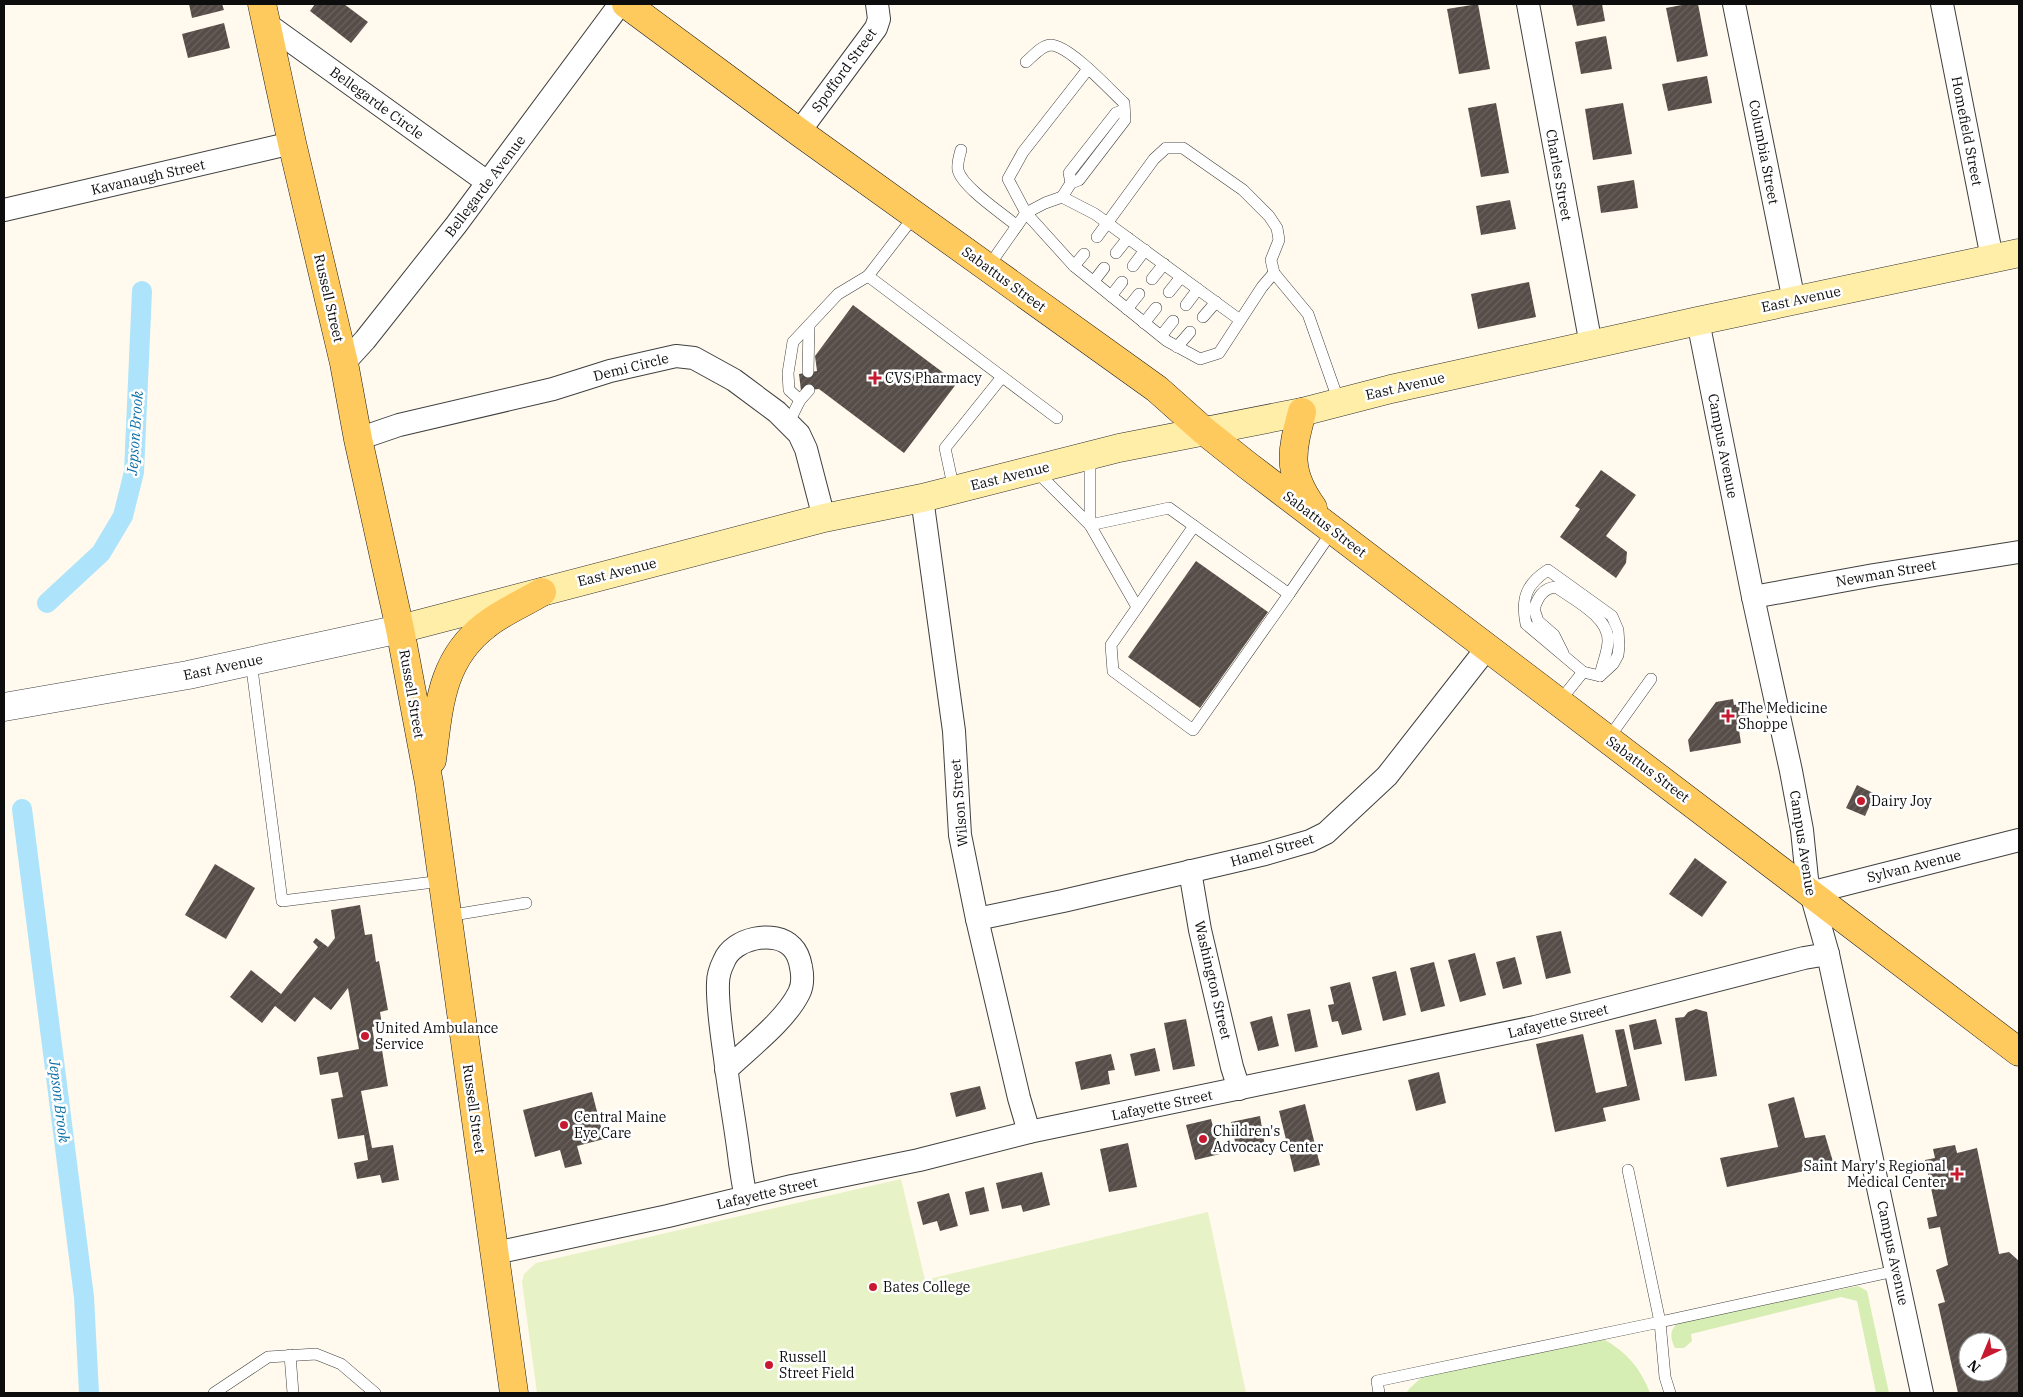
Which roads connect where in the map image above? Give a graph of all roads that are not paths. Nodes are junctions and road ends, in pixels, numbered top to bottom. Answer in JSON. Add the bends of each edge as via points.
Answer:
{"nodes":[{"id":1,"x":620,"y":4,"type":"edge"},
{"id":2,"x":626,"y":4,"type":"edge"},
{"id":3,"x":877,"y":4,"type":"edge"},
{"id":4,"x":1528,"y":4,"type":"edge"},
{"id":5,"x":1734,"y":4,"type":"edge"},
{"id":6,"x":1942,"y":4,"type":"edge"},
{"id":7,"x":265,"y":14,"type":"edge"},
{"id":8,"x":1026,"y":62,"type":"dead end"},
{"id":9,"x":1088,"y":69,"type":"junction"},
{"id":10,"x":799,"y":132,"type":"junction"},
{"id":11,"x":292,"y":143,"type":"junction"},
{"id":12,"x":961,"y":150,"type":"dead end"},
{"id":13,"x":486,"y":182,"type":"junction"},
{"id":14,"x":1062,"y":197,"type":"junction"},
{"id":15,"x":4,"y":210,"type":"edge"},
{"id":16,"x":1026,"y":213,"type":"junction"},
{"id":17,"x":915,"y":215,"type":"junction"},
{"id":18,"x":1108,"y":223,"type":"junction"},
{"id":19,"x":1017,"y":226,"type":"junction"},
{"id":20,"x":1098,"y":237,"type":"dead end"},
{"id":21,"x":1128,"y":238,"type":"junction"},
{"id":22,"x":1145,"y":250,"type":"junction"},
{"id":23,"x":1116,"y":253,"type":"dead end"},
{"id":24,"x":2019,"y":253,"type":"edge"},
{"id":25,"x":1084,"y":254,"type":"dead end"},
{"id":26,"x":1992,"y":258,"type":"junction"},
{"id":27,"x":1164,"y":264,"type":"junction"},
{"id":28,"x":1074,"y":266,"type":"junction"},
{"id":29,"x":1133,"y":266,"type":"dead end"},
{"id":30,"x":987,"y":267,"type":"junction"},
{"id":31,"x":1104,"y":268,"type":"dead end"},
{"id":32,"x":1274,"y":273,"type":"junction"},
{"id":33,"x":868,"y":276,"type":"junction"},
{"id":34,"x":1181,"y":277,"type":"junction"},
{"id":35,"x":1152,"y":279,"type":"dead end"},
{"id":36,"x":1094,"y":282,"type":"junction"},
{"id":37,"x":1122,"y":282,"type":"dead end"},
{"id":38,"x":1198,"y":289,"type":"junction"},
{"id":39,"x":1169,"y":292,"type":"dead end"},
{"id":40,"x":1139,"y":294,"type":"dead end"},
{"id":41,"x":1111,"y":296,"type":"junction"},
{"id":42,"x":1794,"y":301,"type":"junction"},
{"id":43,"x":1216,"y":302,"type":"junction"},
{"id":44,"x":1186,"y":305,"type":"dead end"},
{"id":45,"x":1156,"y":308,"type":"dead end"},
{"id":46,"x":1127,"y":309,"type":"junction"},
{"id":47,"x":1203,"y":318,"type":"dead end"},
{"id":48,"x":1240,"y":320,"type":"junction"},
{"id":49,"x":1173,"y":321,"type":"dead end"},
{"id":50,"x":1698,"y":321,"type":"junction"},
{"id":51,"x":1144,"y":323,"type":"junction"},
{"id":52,"x":808,"y":324,"type":"junction"},
{"id":53,"x":1190,"y":332,"type":"dead end"},
{"id":54,"x":1161,"y":336,"type":"junction"},
{"id":55,"x":1591,"y":345,"type":"junction"},
{"id":56,"x":1177,"y":347,"type":"junction"},
{"id":57,"x":344,"y":363,"type":"junction"},
{"id":58,"x":808,"y":372,"type":"dead end"},
{"id":59,"x":1002,"y":377,"type":"junction"},
{"id":60,"x":809,"y":390,"type":"dead end"},
{"id":61,"x":800,"y":400,"type":"junction"},
{"id":62,"x":1339,"y":402,"type":"junction"},
{"id":63,"x":1302,"y":412,"type":"junction"},
{"id":64,"x":1057,"y":418,"type":"dead end"},
{"id":65,"x":788,"y":422,"type":"junction"},
{"id":66,"x":1203,"y":430,"type":"junction"},
{"id":67,"x":358,"y":439,"type":"junction"},
{"id":68,"x":1090,"y":455,"type":"junction"},
{"id":69,"x":1035,"y":469,"type":"junction"},
{"id":70,"x":954,"y":490,"type":"junction"},
{"id":71,"x":922,"y":498,"type":"junction"},
{"id":72,"x":824,"y":518,"type":"junction"},
{"id":73,"x":1090,"y":525,"type":"junction"},
{"id":74,"x":1194,"y":526,"type":"junction"},
{"id":75,"x":1330,"y":527,"type":"junction"},
{"id":76,"x":2019,"y":552,"type":"edge"},
{"id":77,"x":542,"y":592,"type":"junction"},
{"id":78,"x":1289,"y":594,"type":"junction"},
{"id":79,"x":1753,"y":597,"type":"junction"},
{"id":80,"x":1136,"y":607,"type":"junction"},
{"id":81,"x":400,"y":629,"type":"junction"},
{"id":82,"x":1487,"y":648,"type":"junction"},
{"id":83,"x":1566,"y":658,"type":"junction"},
{"id":84,"x":251,"y":661,"type":"junction"},
{"id":85,"x":1583,"y":672,"type":"junction"},
{"id":86,"x":1600,"y":676,"type":"junction"},
{"id":87,"x":1651,"y":679,"type":"dead end"},
{"id":88,"x":1559,"y":702,"type":"junction"},
{"id":89,"x":4,"y":707,"type":"edge"},
{"id":90,"x":1608,"y":739,"type":"junction"},
{"id":91,"x":428,"y":783,"type":"junction"},
{"id":92,"x":2019,"y":840,"type":"edge"},
{"id":93,"x":1190,"y":871,"type":"junction"},
{"id":94,"x":442,"y":881,"type":"junction"},
{"id":95,"x":1810,"y":893,"type":"junction"},
{"id":96,"x":526,"y":903,"type":"dead end"},
{"id":97,"x":447,"y":916,"type":"junction"},
{"id":98,"x":977,"y":919,"type":"junction"},
{"id":99,"x":1828,"y":954,"type":"junction"},
{"id":100,"x":2019,"y":1052,"type":"edge"},
{"id":101,"x":726,"y":1070,"type":"junction"},
{"id":102,"x":1239,"y":1088,"type":"junction"},
{"id":103,"x":1029,"y":1132,"type":"junction"},
{"id":104,"x":1628,"y":1170,"type":"dead end"},
{"id":105,"x":746,"y":1197,"type":"junction"},
{"id":106,"x":495,"y":1253,"type":"junction"},
{"id":107,"x":1896,"y":1271,"type":"junction"},
{"id":108,"x":1660,"y":1322,"type":"junction"},
{"id":109,"x":290,"y":1355,"type":"junction"},
{"id":110,"x":230,"y":1388,"type":"edge"},
{"id":111,"x":214,"y":1393,"type":"edge"},
{"id":112,"x":293,"y":1393,"type":"edge"},
{"id":113,"x":375,"y":1393,"type":"edge"},
{"id":114,"x":514,"y":1393,"type":"edge"},
{"id":115,"x":1379,"y":1393,"type":"edge"},
{"id":116,"x":1670,"y":1393,"type":"edge"},
{"id":117,"x":1922,"y":1393,"type":"edge"}],
"edges":[{"from":1,"to":13,"type":"street","name":"Bellegarde Avenue"},
{"from":2,"to":10,"type":"main road","name":"Sabattus Street"},
{"from":3,"to":10,"type":"street","name":"Spofford Street","via":[[879,19],[876,28]]},
{"from":4,"to":55,"type":"street","name":"Charles Street"},
{"from":5,"to":42,"type":"street","name":"Columbia Street"},
{"from":6,"to":26,"type":"street","name":"Homefield Street"},
{"from":7,"to":11,"type":"main road","name":"Russell Street"},
{"from":7,"to":13,"type":"street","name":"Bellegarde Circle"},
{"from":8,"to":9,"type":"lane","via":[[1045,46],[1053,45],[1070,53]]},
{"from":9,"to":14,"type":"lane","via":[[1124,103],[1125,120]]},
{"from":9,"to":16,"type":"lane","via":[[1023,152],[1008,179]]},
{"from":10,"to":17,"type":"main road","name":"Sabattus Street"},
{"from":11,"to":15,"type":"street","name":"Kavanaugh Street"},
{"from":11,"to":57,"type":"main road","name":"Russell Street"},
{"from":12,"to":19,"type":"lane","via":[[958,171],[967,184]]},
{"from":13,"to":57,"type":"street","name":"Bellegarde Avenue","via":[[456,225]]},
{"from":14,"to":16,"type":"lane"},
{"from":14,"to":18,"type":"lane"},
{"from":16,"to":19,"type":"lane"},
{"from":16,"to":28,"type":"lane"},
{"from":17,"to":30,"type":"main road","name":"Sabattus Street"},
{"from":17,"to":33,"type":"lane"},
{"from":18,"to":20,"type":"lane"},
{"from":18,"to":21,"type":"lane"},
{"from":18,"to":32,"type":"lane","via":[[1154,159],[1166,148],[1183,148],[1243,190],[1269,216],[1277,228],[1279,240],[1272,260]]},
{"from":19,"to":30,"type":"lane"},
{"from":21,"to":22,"type":"lane"},
{"from":21,"to":23,"type":"lane"},
{"from":22,"to":27,"type":"lane"},
{"from":22,"to":29,"type":"lane"},
{"from":24,"to":26,"type":"main road","name":"East Avenue"},
{"from":25,"to":28,"type":"lane"},
{"from":26,"to":42,"type":"main road","name":"East Avenue"},
{"from":27,"to":34,"type":"lane"},
{"from":27,"to":35,"type":"lane"},
{"from":28,"to":36,"type":"lane"},
{"from":30,"to":66,"type":"main road","name":"Sabattus Street","via":[[1157,389]]},
{"from":31,"to":36,"type":"lane"},
{"from":32,"to":48,"type":"lane"},
{"from":32,"to":62,"type":"lane","via":[[1308,314]]},
{"from":33,"to":52,"type":"lane","via":[[838,294]]},
{"from":33,"to":59,"type":"lane"},
{"from":34,"to":38,"type":"lane"},
{"from":34,"to":39,"type":"lane"},
{"from":36,"to":41,"type":"lane"},
{"from":37,"to":41,"type":"lane"},
{"from":38,"to":43,"type":"lane"},
{"from":38,"to":44,"type":"lane"},
{"from":40,"to":46,"type":"lane"},
{"from":41,"to":46,"type":"lane"},
{"from":42,"to":50,"type":"main road","name":"East Avenue"},
{"from":43,"to":47,"type":"lane"},
{"from":43,"to":48,"type":"lane"},
{"from":45,"to":51,"type":"lane"},
{"from":46,"to":51,"type":"lane"},
{"from":48,"to":56,"type":"lane","via":[[1219,353],[1200,359]]},
{"from":49,"to":54,"type":"lane"},
{"from":50,"to":55,"type":"main road","name":"East Avenue"},
{"from":50,"to":79,"type":"street","name":"Campus Avenue"},
{"from":51,"to":54,"type":"lane"},
{"from":52,"to":58,"type":"lane"},
{"from":52,"to":61,"type":"lane","via":[[793,342],[788,373],[789,390]]},
{"from":53,"to":56,"type":"lane"},
{"from":54,"to":56,"type":"lane"},
{"from":55,"to":62,"type":"main road","name":"East Avenue"},
{"from":57,"to":67,"type":"main road","name":"Russell Street"},
{"from":59,"to":64,"type":"lane"},
{"from":59,"to":70,"type":"lane","via":[[945,448]]},
{"from":60,"to":61,"type":"lane"},
{"from":61,"to":65,"type":"lane"},
{"from":62,"to":63,"type":"main road","name":"East Avenue"},
{"from":63,"to":66,"type":"main road","name":"East Avenue"},
{"from":63,"to":75,"type":"main road","via":[[1293,454],[1295,476],[1304,495]]},
{"from":65,"to":67,"type":"street","name":"Demi Circle","via":[[714,368],[694,358],[676,356],[399,425]]},
{"from":65,"to":72,"type":"street","name":"Demi Circle","via":[[806,449]]},
{"from":66,"to":68,"type":"main road","name":"East Avenue"},
{"from":66,"to":75,"type":"main road","name":"Sabattus Street"},
{"from":67,"to":81,"type":"main road","name":"Russell Street"},
{"from":68,"to":69,"type":"main road","name":"East Avenue"},
{"from":68,"to":73,"type":"lane"},
{"from":69,"to":70,"type":"main road","name":"East Avenue"},
{"from":69,"to":73,"type":"lane"},
{"from":70,"to":71,"type":"main road","name":"East Avenue"},
{"from":71,"to":72,"type":"main road","name":"East Avenue"},
{"from":71,"to":98,"type":"street","name":"Wilson Street","via":[[954,731],[960,835]]},
{"from":72,"to":77,"type":"main road","name":"East Avenue"},
{"from":73,"to":74,"type":"lane","via":[[1169,508]]},
{"from":73,"to":80,"type":"lane"},
{"from":74,"to":78,"type":"lane"},
{"from":74,"to":80,"type":"lane"},
{"from":75,"to":78,"type":"lane"},
{"from":75,"to":82,"type":"main road","name":"Sabattus Street"},
{"from":76,"to":79,"type":"street","name":"Newman Street"},
{"from":77,"to":81,"type":"main road","name":"East Avenue"},
{"from":77,"to":91,"type":"main road","via":[[486,624],[462,648],[445,678]]},
{"from":78,"to":80,"type":"lane","via":[[1194,730],[1113,671],[1111,645]]},
{"from":79,"to":95,"type":"street","name":"Campus Avenue","via":[[1791,771]]},
{"from":81,"to":84,"type":"street","name":"East Avenue"},
{"from":81,"to":91,"type":"main road","name":"Russell Street"},
{"from":82,"to":88,"type":"main road","name":"Sabattus Street"},
{"from":82,"to":93,"type":"street","name":"Hamel Street","via":[[1387,776],[1326,834],[1310,842]]},
{"from":83,"to":85,"type":"lane"},
{"from":83,"to":86,"type":"lane","via":[[1554,634],[1538,621],[1534,609],[1542,592],[1550,588],[1556,587],[1600,619],[1606,628],[1608,647]]},
{"from":83,"to":86,"type":"lane","via":[[1526,624],[1525,596],[1536,578],[1548,570],[1612,616],[1618,630],[1618,655]]},
{"from":84,"to":89,"type":"street","name":"East Avenue"},
{"from":84,"to":94,"type":"lane","via":[[282,901]]},
{"from":85,"to":86,"type":"lane"},
{"from":85,"to":88,"type":"lane"},
{"from":87,"to":90,"type":"lane"},
{"from":88,"to":90,"type":"main road","name":"Sabattus Street"},
{"from":90,"to":95,"type":"main road","name":"Sabattus Street"},
{"from":91,"to":94,"type":"main road","name":"Russell Street"},
{"from":92,"to":95,"type":"street","name":"Sylvan Avenue"},
{"from":93,"to":98,"type":"street","name":"Hamel Street"},
{"from":93,"to":102,"type":"street","name":"Washington Street","via":[[1200,930]]},
{"from":94,"to":97,"type":"main road","name":"Russell Street"},
{"from":95,"to":99,"type":"street","name":"Campus Avenue"},
{"from":95,"to":100,"type":"main road","name":"Sabattus Street"},
{"from":96,"to":97,"type":"lane"},
{"from":97,"to":106,"type":"main road","name":"Russell Street"},
{"from":98,"to":103,"type":"street","name":"Wilson Street"},
{"from":99,"to":102,"type":"street","name":"Lafayette Street","via":[[1535,1028]]},
{"from":99,"to":107,"type":"street","name":"Campus Avenue"},
{"from":101,"to":101,"type":"street","via":[[781,1017],[798,995],[803,984],[800,960],[787,942],[777,938],[744,942],[729,952],[724,960],[718,982]]},
{"from":101,"to":105,"type":"street"},
{"from":102,"to":103,"type":"street","name":"Lafayette Street"},
{"from":103,"to":105,"type":"street","name":"Lafayette Street","via":[[919,1160]]},
{"from":104,"to":108,"type":"lane"},
{"from":105,"to":106,"type":"street","name":"Lafayette Street"},
{"from":106,"to":114,"type":"main road","name":"Russell Street"},
{"from":107,"to":108,"type":"lane"},
{"from":107,"to":117,"type":"street","name":"Campus Avenue"},
{"from":108,"to":115,"type":"lane","via":[[1377,1381]]},
{"from":108,"to":116,"type":"lane"},
{"from":109,"to":110,"type":"lane","via":[[268,1357]]},
{"from":109,"to":112,"type":"lane"},
{"from":109,"to":113,"type":"lane","via":[[316,1354],[341,1364]]},
{"from":110,"to":111,"type":"lane"}]}
